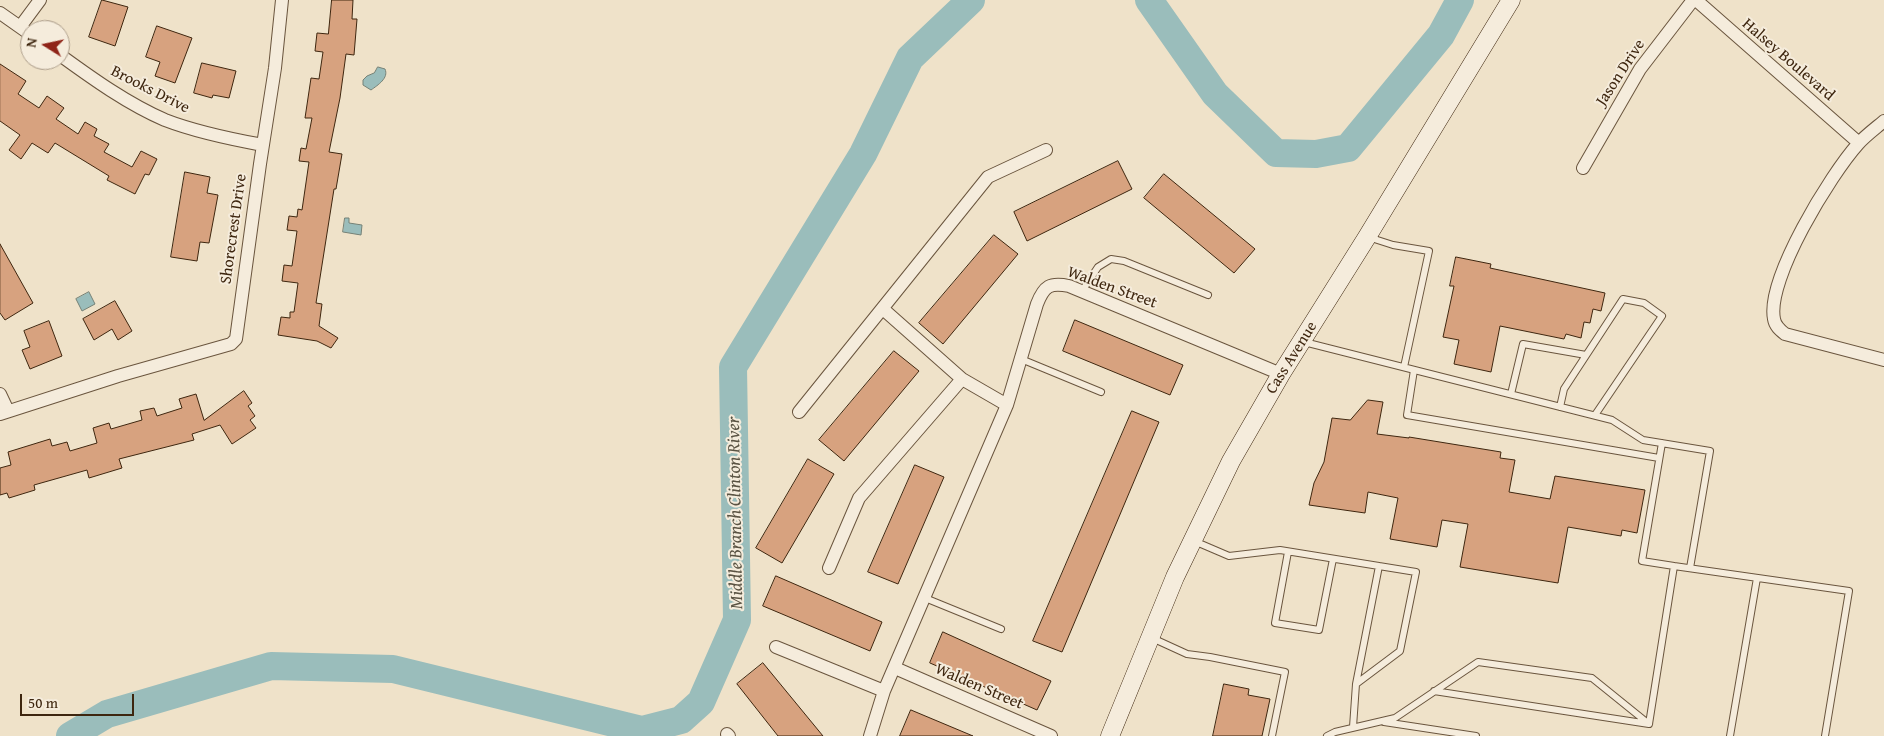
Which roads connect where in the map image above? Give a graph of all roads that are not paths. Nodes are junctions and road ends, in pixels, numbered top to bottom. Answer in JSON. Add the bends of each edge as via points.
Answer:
{"nodes":[{"id":1,"x":40,"y":0,"type":"edge"},
{"id":2,"x":282,"y":0,"type":"edge"},
{"id":3,"x":1511,"y":0,"type":"edge"},
{"id":4,"x":1694,"y":0,"type":"edge"},
{"id":5,"x":0,"y":13,"type":"edge"},
{"id":6,"x":30,"y":20,"type":"edge"},
{"id":7,"x":20,"y":27,"type":"edge"},
{"id":8,"x":70,"y":62,"type":"edge"},
{"id":9,"x":1884,"y":120,"type":"edge"},
{"id":10,"x":1859,"y":143,"type":"junction"},
{"id":11,"x":263,"y":146,"type":"junction"},
{"id":12,"x":1046,"y":150,"type":"dead end"},
{"id":13,"x":1583,"y":168,"type":"dead end"},
{"id":14,"x":1367,"y":237,"type":"junction"},
{"id":15,"x":1082,"y":291,"type":"junction"},
{"id":16,"x":1208,"y":295,"type":"dead end"},
{"id":17,"x":883,"y":309,"type":"junction"},
{"id":18,"x":1302,"y":342,"type":"junction"},
{"id":19,"x":1586,"y":355,"type":"junction"},
{"id":20,"x":1021,"y":359,"type":"junction"},
{"id":21,"x":1884,"y":360,"type":"edge"},
{"id":22,"x":1404,"y":367,"type":"junction"},
{"id":23,"x":1414,"y":370,"type":"junction"},
{"id":24,"x":1281,"y":374,"type":"junction"},
{"id":25,"x":962,"y":379,"type":"junction"},
{"id":26,"x":1101,"y":392,"type":"dead end"},
{"id":27,"x":0,"y":394,"type":"edge"},
{"id":28,"x":1511,"y":394,"type":"junction"},
{"id":29,"x":1007,"y":405,"type":"junction"},
{"id":30,"x":1560,"y":407,"type":"junction"},
{"id":31,"x":4,"y":412,"type":"edge"},
{"id":32,"x":799,"y":412,"type":"dead end"},
{"id":33,"x":1595,"y":416,"type":"junction"},
{"id":34,"x":1662,"y":443,"type":"junction"},
{"id":35,"x":1659,"y":458,"type":"junction"},
{"id":36,"x":1193,"y":540,"type":"junction"},
{"id":37,"x":1288,"y":552,"type":"junction"},
{"id":38,"x":1333,"y":559,"type":"junction"},
{"id":39,"x":1379,"y":566,"type":"junction"},
{"id":40,"x":1674,"y":566,"type":"junction"},
{"id":41,"x":829,"y":568,"type":"dead end"},
{"id":42,"x":1690,"y":568,"type":"junction"},
{"id":43,"x":1757,"y":578,"type":"junction"},
{"id":44,"x":925,"y":598,"type":"junction"},
{"id":45,"x":1001,"y":629,"type":"dead end"},
{"id":46,"x":1150,"y":638,"type":"junction"},
{"id":47,"x":776,"y":647,"type":"dead end"},
{"id":48,"x":895,"y":668,"type":"junction"},
{"id":49,"x":1356,"y":684,"type":"junction"},
{"id":50,"x":884,"y":691,"type":"junction"},
{"id":51,"x":1434,"y":691,"type":"junction"},
{"id":52,"x":1380,"y":721,"type":"junction"},
{"id":53,"x":1649,"y":724,"type":"junction"},
{"id":54,"x":1353,"y":727,"type":"junction"},
{"id":55,"x":870,"y":736,"type":"edge"},
{"id":56,"x":1051,"y":736,"type":"edge"},
{"id":57,"x":1110,"y":736,"type":"edge"},
{"id":58,"x":1272,"y":736,"type":"edge"},
{"id":59,"x":1327,"y":736,"type":"edge"},
{"id":60,"x":1476,"y":736,"type":"edge"},
{"id":61,"x":1730,"y":736,"type":"edge"},
{"id":62,"x":1825,"y":736,"type":"edge"}],
"edges":[{"from":1,"to":6,"type":"street"},
{"from":2,"to":11,"type":"street","name":"Shorecrest Drive"},
{"from":3,"to":14,"type":"main road","name":"Cass Avenue"},
{"from":4,"to":10,"type":"street","name":"Halsey Boulevard"},
{"from":4,"to":13,"type":"street","name":"Jason Drive","via":[[1640,69]]},
{"from":5,"to":7,"type":"street"},
{"from":8,"to":11,"type":"street","name":"Brooks Drive","via":[[99,83],[165,120]]},
{"from":9,"to":10,"type":"street"},
{"from":10,"to":21,"type":"street","via":[[1822,193],[1782,274],[1773,309],[1774,320],[1778,328],[1794,338]]},
{"from":11,"to":31,"type":"street","name":"Shorecrest Drive","via":[[236,339],[231,344]]},
{"from":12,"to":17,"type":"street","via":[[988,177]]},
{"from":14,"to":18,"type":"main road","name":"Cass Avenue"},
{"from":14,"to":22,"type":"lane","via":[[1429,251]]},
{"from":15,"to":16,"type":"lane","via":[[1098,267],[1110,259],[1124,261]]},
{"from":15,"to":20,"type":"street","name":"Walden Street","via":[[1057,283],[1048,286],[1037,304]]},
{"from":15,"to":24,"type":"street","name":"Walden Street"},
{"from":17,"to":25,"type":"street"},
{"from":17,"to":32,"type":"street"},
{"from":18,"to":22,"type":"lane"},
{"from":18,"to":24,"type":"main road","name":"Cass Avenue"},
{"from":19,"to":28,"type":"lane","via":[[1523,344]]},
{"from":19,"to":30,"type":"lane","via":[[1564,389]]},
{"from":19,"to":33,"type":"lane","via":[[1623,299],[1644,302],[1662,316]]},
{"from":20,"to":26,"type":"lane"},
{"from":20,"to":29,"type":"street","name":"Walden Street"},
{"from":22,"to":23,"type":"lane"},
{"from":23,"to":28,"type":"lane"},
{"from":23,"to":35,"type":"lane","via":[[1407,415]]},
{"from":24,"to":36,"type":"main road","name":"Cass Avenue","via":[[1231,462]]},
{"from":25,"to":29,"type":"street"},
{"from":25,"to":41,"type":"street","via":[[858,498]]},
{"from":27,"to":31,"type":"street"},
{"from":28,"to":30,"type":"lane"},
{"from":29,"to":44,"type":"street","name":"Walden Street"},
{"from":30,"to":33,"type":"lane"},
{"from":33,"to":34,"type":"lane","via":[[1612,420],[1644,440]]},
{"from":34,"to":35,"type":"lane"},
{"from":34,"to":42,"type":"lane","via":[[1710,451]]},
{"from":35,"to":40,"type":"lane","via":[[1642,561]]},
{"from":36,"to":37,"type":"lane","via":[[1228,556],[1280,550]]},
{"from":36,"to":46,"type":"main road","name":"Cass Avenue"},
{"from":37,"to":38,"type":"lane"},
{"from":37,"to":38,"type":"lane","via":[[1275,623],[1319,630]]},
{"from":38,"to":39,"type":"lane"},
{"from":39,"to":49,"type":"lane"},
{"from":39,"to":49,"type":"lane","via":[[1416,572],[1400,652]]},
{"from":40,"to":42,"type":"lane"},
{"from":40,"to":53,"type":"lane"},
{"from":42,"to":43,"type":"lane"},
{"from":43,"to":61,"type":"lane"},
{"from":43,"to":62,"type":"lane","via":[[1849,591]]},
{"from":44,"to":45,"type":"lane"},
{"from":44,"to":48,"type":"street","name":"Walden Street"},
{"from":46,"to":57,"type":"main road","name":"Cass Avenue"},
{"from":46,"to":58,"type":"lane","via":[[1187,654],[1285,672]]},
{"from":47,"to":50,"type":"street"},
{"from":48,"to":50,"type":"street","name":"Walden Street"},
{"from":48,"to":56,"type":"street","name":"Walden Street"},
{"from":49,"to":54,"type":"lane"},
{"from":50,"to":55,"type":"street","name":"Walden Street"},
{"from":51,"to":52,"type":"lane","via":[[1394,718]]},
{"from":51,"to":53,"type":"lane"},
{"from":51,"to":53,"type":"lane","via":[[1478,662],[1592,678]]},
{"from":52,"to":54,"type":"lane"},
{"from":52,"to":60,"type":"lane"},
{"from":54,"to":59,"type":"lane"}]}
